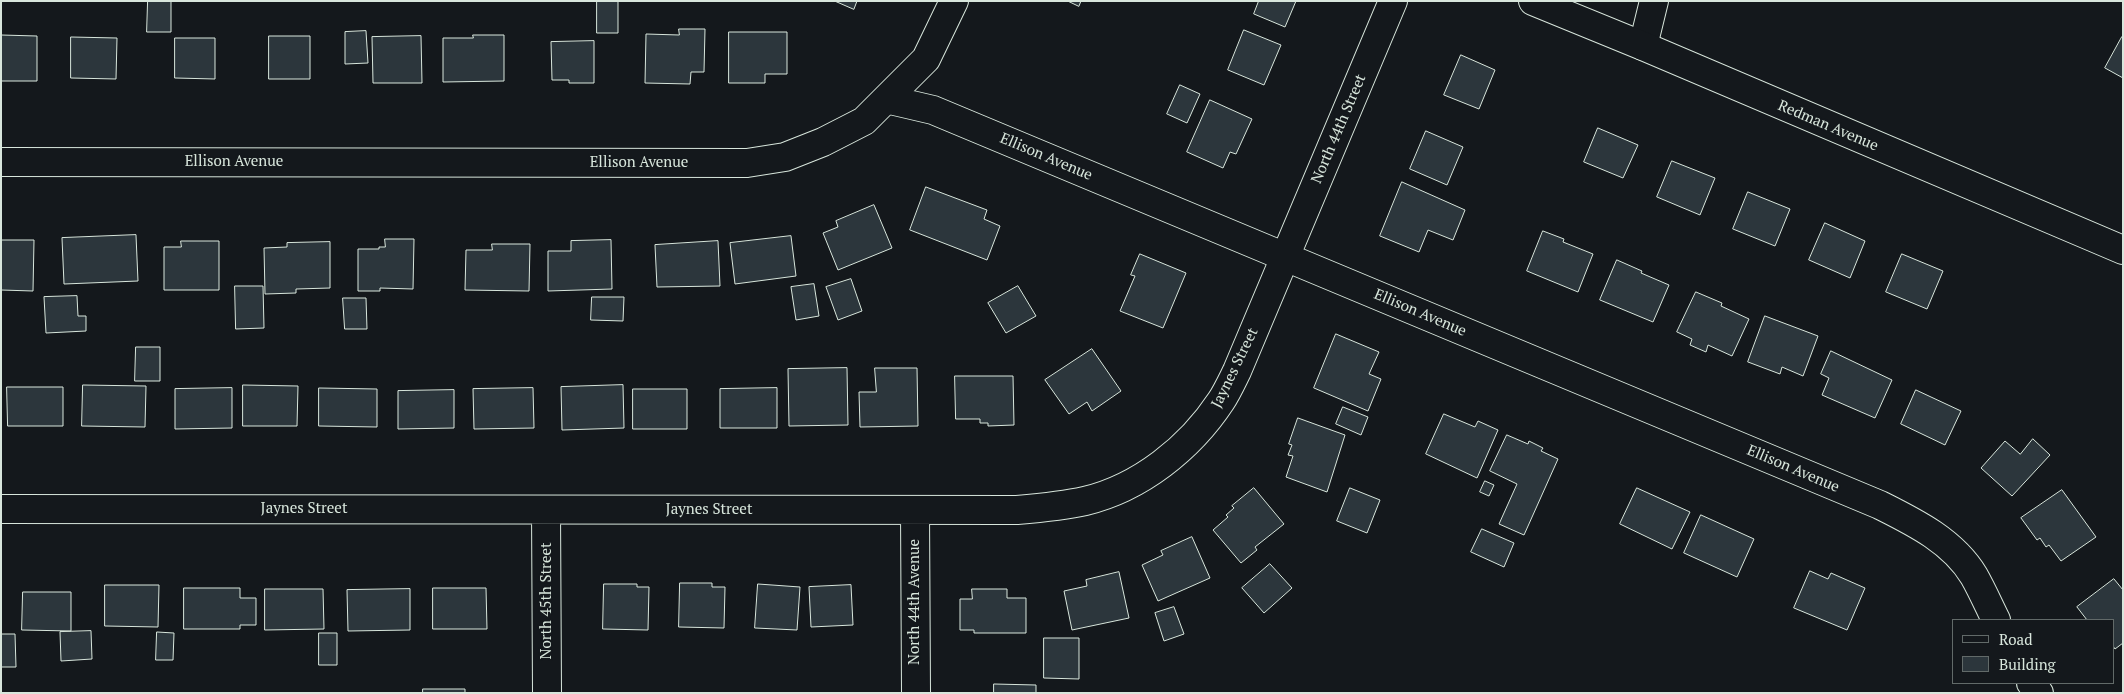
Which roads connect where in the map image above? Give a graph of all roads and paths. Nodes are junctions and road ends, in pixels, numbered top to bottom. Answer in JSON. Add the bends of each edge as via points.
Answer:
{"nodes":[{"id":1,"x":954,"y":1,"type":"edge"},
{"id":2,"x":1393,"y":1,"type":"edge"},
{"id":3,"x":1533,"y":1,"type":"edge"},
{"id":4,"x":1654,"y":1,"type":"edge"},
{"id":5,"x":1643,"y":46,"type":"junction"},
{"id":6,"x":886,"y":99,"type":"junction"},
{"id":7,"x":1,"y":162,"type":"edge"},
{"id":8,"x":2123,"y":250,"type":"edge"},
{"id":9,"x":1285,"y":257,"type":"junction"},
{"id":10,"x":1,"y":509,"type":"edge"},
{"id":11,"x":546,"y":510,"type":"junction"},
{"id":12,"x":915,"y":511,"type":"junction"},
{"id":13,"x":1996,"y":619,"type":"edge"},
{"id":14,"x":547,"y":693,"type":"edge"},
{"id":15,"x":916,"y":693,"type":"edge"}],
"edges":[{"from":1,"to":6,"type":"street","via":[[926,59]]},
{"from":2,"to":9,"type":"street","name":"North 44th Street"},
{"from":3,"to":5,"type":"street","name":"Redman Avenue"},
{"from":4,"to":5,"type":"street"},
{"from":5,"to":8,"type":"street","name":"Redman Avenue"},
{"from":6,"to":7,"type":"street","name":"Ellison Avenue","via":[[864,120],[824,142],[785,157],[747,163]]},
{"from":6,"to":9,"type":"street","name":"Ellison Avenue","via":[[933,110]]},
{"from":9,"to":12,"type":"street","name":"Jaynes Street","via":[[1222,400],[1206,422],[1171,457],[1136,481],[1079,502],[1017,510]]},
{"from":9,"to":13,"type":"street","name":"Ellison Avenue","via":[[1911,520],[1947,544],[1973,574]]},
{"from":10,"to":11,"type":"street","name":"Jaynes Street"},
{"from":11,"to":12,"type":"street","name":"Jaynes Street"},
{"from":11,"to":14,"type":"street","name":"North 45th Street"},
{"from":12,"to":15,"type":"street","name":"North 44th Avenue"}]}
